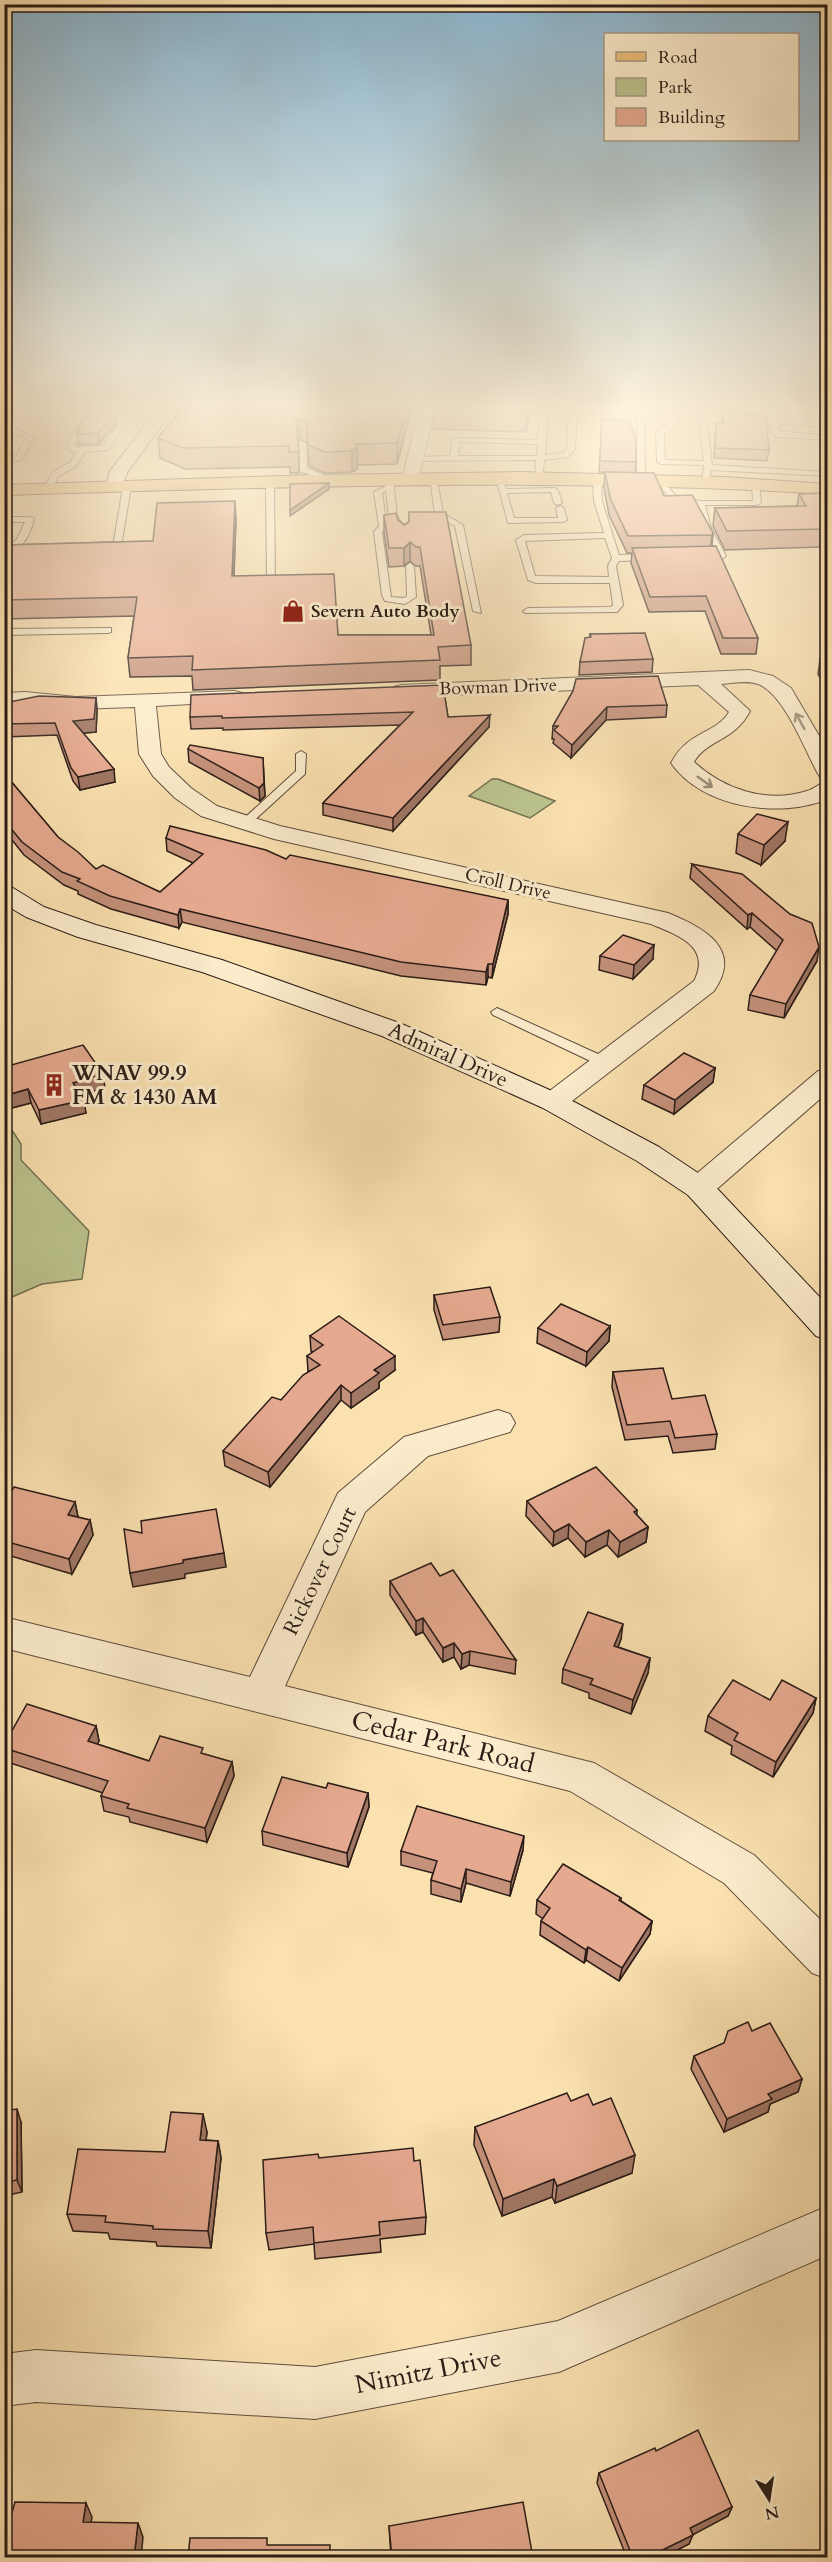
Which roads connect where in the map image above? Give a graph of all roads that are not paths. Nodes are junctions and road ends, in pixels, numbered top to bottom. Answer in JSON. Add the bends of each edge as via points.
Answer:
{"nodes":[{"id":1,"x":27,"y":530,"type":"edge"},
{"id":2,"x":117,"y":530,"type":"edge"},
{"id":3,"x":273,"y":530,"type":"edge"},
{"id":4,"x":380,"y":530,"type":"edge"},
{"id":5,"x":402,"y":530,"type":"edge"},
{"id":6,"x":460,"y":530,"type":"edge"},
{"id":7,"x":608,"y":530,"type":"edge"},
{"id":8,"x":708,"y":530,"type":"edge"},
{"id":9,"x":610,"y":535,"type":"junction"},
{"id":10,"x":404,"y":538,"type":"edge"},
{"id":11,"x":116,"y":552,"type":"edge"},
{"id":12,"x":4,"y":555,"type":"edge"},
{"id":13,"x":663,"y":557,"type":"edge"},
{"id":14,"x":687,"y":557,"type":"edge"},
{"id":15,"x":616,"y":558,"type":"junction"},
{"id":16,"x":410,"y":566,"type":"edge"},
{"id":17,"x":614,"y":580,"type":"junction"},
{"id":18,"x":271,"y":590,"type":"edge"},
{"id":19,"x":477,"y":611,"type":"dead end"},
{"id":20,"x":528,"y":611,"type":"dead end"},
{"id":21,"x":108,"y":630,"type":"dead end"},
{"id":22,"x":4,"y":632,"type":"edge"},
{"id":23,"x":703,"y":679,"type":"junction"},
{"id":24,"x":379,"y":692,"type":"edge"},
{"id":25,"x":249,"y":697,"type":"edge"},
{"id":26,"x":4,"y":699,"type":"edge"},
{"id":27,"x":145,"y":700,"type":"junction"},
{"id":28,"x":301,"y":754,"type":"dead end"},
{"id":29,"x":828,"y":772,"type":"edge"},
{"id":30,"x":828,"y":788,"type":"edge"},
{"id":31,"x":807,"y":798,"type":"junction"},
{"id":32,"x":828,"y":812,"type":"edge"},
{"id":33,"x":244,"y":824,"type":"junction"},
{"id":34,"x":4,"y":893,"type":"edge"},
{"id":35,"x":497,"y":1012,"type":"dead end"},
{"id":36,"x":604,"y":1062,"type":"junction"},
{"id":37,"x":828,"y":1077,"type":"edge"},
{"id":38,"x":553,"y":1102,"type":"junction"},
{"id":39,"x":699,"y":1188,"type":"junction"},
{"id":40,"x":828,"y":1328,"type":"edge"},
{"id":41,"x":498,"y":1423,"type":"dead end"},
{"id":42,"x":4,"y":1632,"type":"edge"},
{"id":43,"x":261,"y":1695,"type":"junction"},
{"id":44,"x":828,"y":1958,"type":"edge"},
{"id":45,"x":828,"y":2230,"type":"edge"},
{"id":46,"x":4,"y":2380,"type":"edge"}],
"edges":[{"from":1,"to":12,"type":"lane","via":[[14,551]]},
{"from":2,"to":11,"type":"lane"},
{"from":3,"to":18,"type":"lane"},
{"from":4,"to":16,"type":"lane","via":[[388,599],[405,601],[412,597]]},
{"from":5,"to":10,"type":"lane"},
{"from":6,"to":19,"type":"lane"},
{"from":7,"to":9,"type":"lane"},
{"from":8,"to":14,"type":"lane","via":[[722,556]]},
{"from":9,"to":15,"type":"lane"},
{"from":9,"to":17,"type":"lane","via":[[520,540],[531,578]]},
{"from":13,"to":15,"type":"lane"},
{"from":15,"to":17,"type":"lane","via":[[612,566]]},
{"from":17,"to":20,"type":"lane","via":[[618,605],[614,609]]},
{"from":21,"to":22,"type":"lane"},
{"from":23,"to":24,"type":"street","name":"Bowman Drive"},
{"from":29,"to":23,"type":"street","name":"Bowman Drive","one_way":true,"via":[[784,692],[766,680],[749,676]]},
{"from":23,"to":31,"type":"street","one_way":true,"via":[[740,711],[736,721],[687,751],[682,763],[714,788],[745,800]]},
{"from":25,"to":27,"type":"street"},
{"from":26,"to":27,"type":"street","via":[[76,703]]},
{"from":27,"to":33,"type":"street","name":"Croll Drive","via":[[150,754],[161,771],[209,811]]},
{"from":28,"to":33,"type":"lane","via":[[301,771]]},
{"from":30,"to":31,"type":"street"},
{"from":31,"to":32,"type":"street"},
{"from":33,"to":36,"type":"street","name":"Croll Drive","via":[[659,918],[700,939],[710,953],[712,968],[705,985]]},
{"from":34,"to":38,"type":"street","name":"Admiral Drive","via":[[35,912],[87,931],[222,969],[392,1030]]},
{"from":35,"to":36,"type":"lane"},
{"from":36,"to":38,"type":"street","name":"Croll Drive"},
{"from":37,"to":39,"type":"street"},
{"from":38,"to":39,"type":"street","name":"Admiral Drive","via":[[648,1154]]},
{"from":39,"to":40,"type":"street","name":"Admiral Drive"},
{"from":41,"to":43,"type":"street","name":"Rickover Court","via":[[416,1446],[351,1503]]},
{"from":42,"to":43,"type":"street","name":"Cedar Park Road"},
{"from":43,"to":44,"type":"street","name":"Cedar Park Road","via":[[580,1776],[740,1869]]},
{"from":45,"to":46,"type":"street","name":"Nimitz Drive","via":[[559,2346],[315,2393],[36,2376]]}]}
